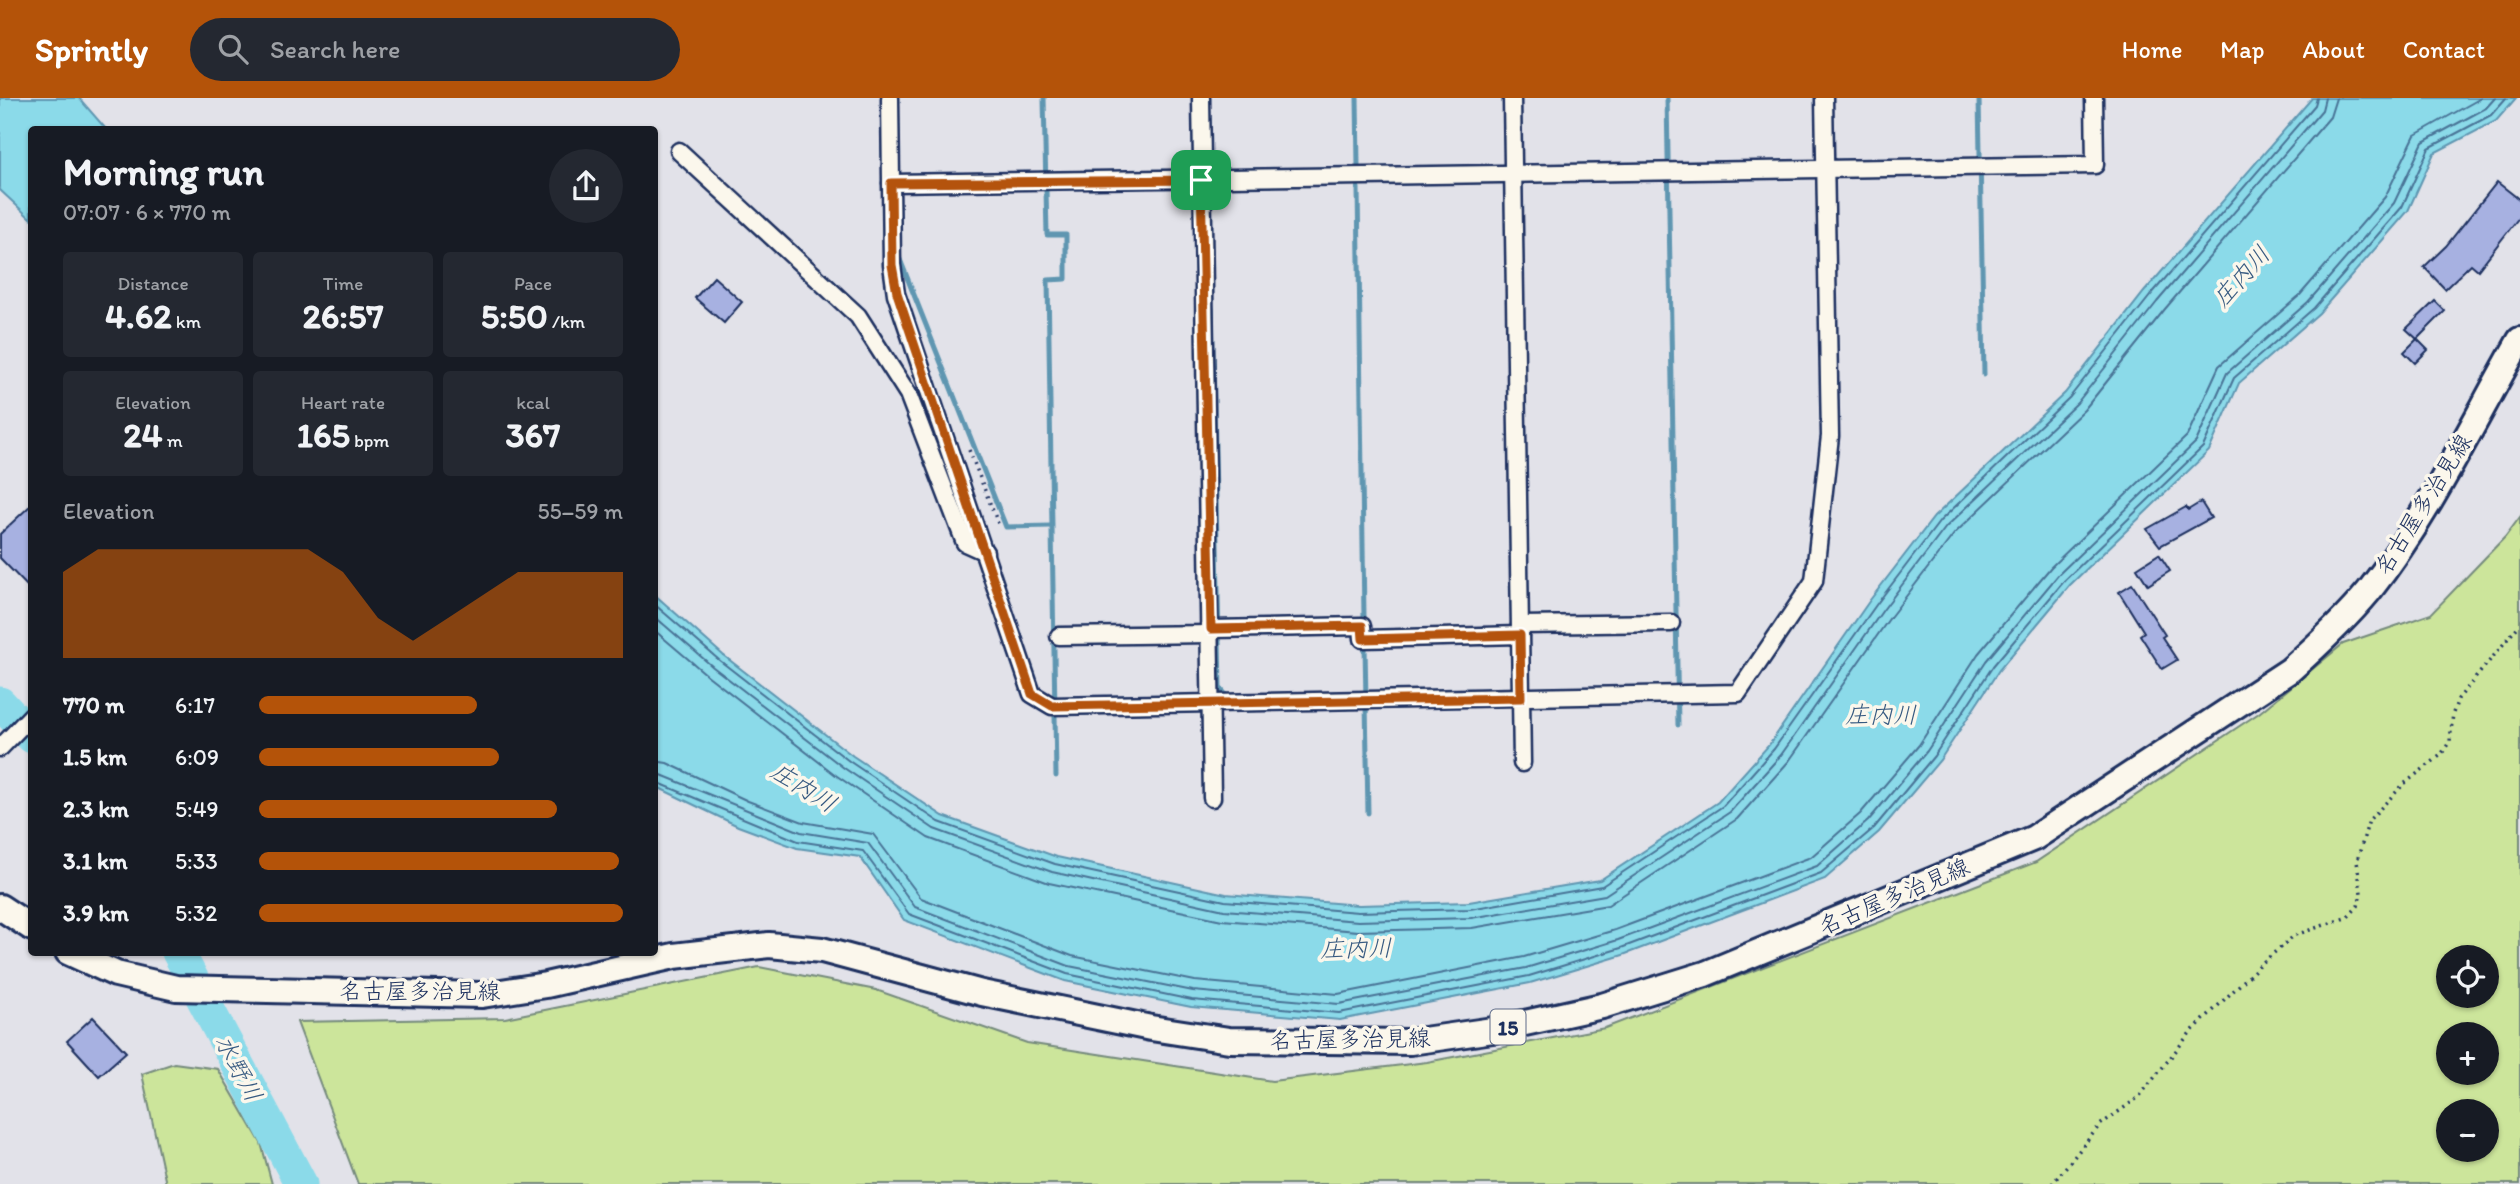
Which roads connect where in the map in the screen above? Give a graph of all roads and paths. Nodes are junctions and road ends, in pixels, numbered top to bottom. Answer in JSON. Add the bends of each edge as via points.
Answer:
{"nodes":[{"id":1,"x":890,"y":98,"type":"edge"},
{"id":2,"x":1201,"y":98,"type":"edge"},
{"id":3,"x":1512,"y":98,"type":"edge"},
{"id":4,"x":1824,"y":98,"type":"edge"},
{"id":5,"x":2094,"y":98,"type":"edge"},
{"id":6,"x":679,"y":151,"type":"dead end"},
{"id":7,"x":1825,"y":168,"type":"junction"},
{"id":8,"x":1514,"y":173,"type":"junction"},
{"id":9,"x":1201,"y":180,"type":"junction"},
{"id":10,"x":891,"y":183,"type":"junction"},
{"id":11,"x":2520,"y":340,"type":"edge"},
{"id":12,"x":985,"y":552,"type":"junction"},
{"id":13,"x":1671,"y":623,"type":"dead end"},
{"id":14,"x":2520,"y":624,"type":"edge"},
{"id":15,"x":1520,"y":630,"type":"junction"},
{"id":16,"x":1211,"y":631,"type":"junction"},
{"id":17,"x":1059,"y":636,"type":"dead end"},
{"id":18,"x":1521,"y":698,"type":"junction"},
{"id":19,"x":1212,"y":703,"type":"junction"},
{"id":20,"x":28,"y":719,"type":"edge"},
{"id":21,"x":0,"y":748,"type":"edge"},
{"id":22,"x":1522,"y":763,"type":"dead end"},
{"id":23,"x":1212,"y":798,"type":"dead end"},
{"id":24,"x":0,"y":907,"type":"edge"},
{"id":25,"x":28,"y":925,"type":"edge"},
{"id":26,"x":77,"y":956,"type":"edge"},
{"id":27,"x":2052,"y":1184,"type":"edge"}],
"edges":[{"from":1,"to":10,"type":"street"},
{"from":2,"to":9,"type":"street"},
{"from":3,"to":8,"type":"street"},
{"from":4,"to":7,"type":"street"},
{"from":5,"to":7,"type":"street","via":[[2095,165]]},
{"from":6,"to":12,"type":"street","via":[[858,316],[908,394],[965,543]]},
{"from":7,"to":8,"type":"street"},
{"from":7,"to":18,"type":"street","via":[[1830,436],[1814,581],[1738,693]]},
{"from":8,"to":9,"type":"street"},
{"from":8,"to":15,"type":"street"},
{"from":9,"to":10,"type":"street"},
{"from":9,"to":16,"type":"street"},
{"from":10,"to":12,"type":"street","via":[[897,293]]},
{"from":11,"to":26,"type":"main road","name":"名古屋多治見線","number":"15","via":[[2403,544],[2368,592],[2290,670],[2034,838],[1705,974],[1602,1006],[1493,1030],[1410,1042],[1230,1040],[982,993],[822,950],[769,945],[674,956],[482,995],[176,988],[116,974]]},
{"from":12,"to":19,"type":"street","via":[[1032,694],[1052,706]]},
{"from":13,"to":15,"type":"street"},
{"from":14,"to":27,"type":"path","via":[[2458,699],[2450,741],[2441,755],[2369,820],[2357,861],[2358,906],[2348,917],[2295,935],[2262,963],[2190,1033],[2139,1097],[2100,1125]]},
{"from":15,"to":16,"type":"street","via":[[1363,639],[1362,626]]},
{"from":15,"to":18,"type":"street"},
{"from":16,"to":17,"type":"street"},
{"from":16,"to":19,"type":"street"},
{"from":18,"to":19,"type":"street"},
{"from":18,"to":22,"type":"street"},
{"from":19,"to":23,"type":"street"},
{"from":20,"to":21,"type":"street"},
{"from":24,"to":25,"type":"main road"}]}
